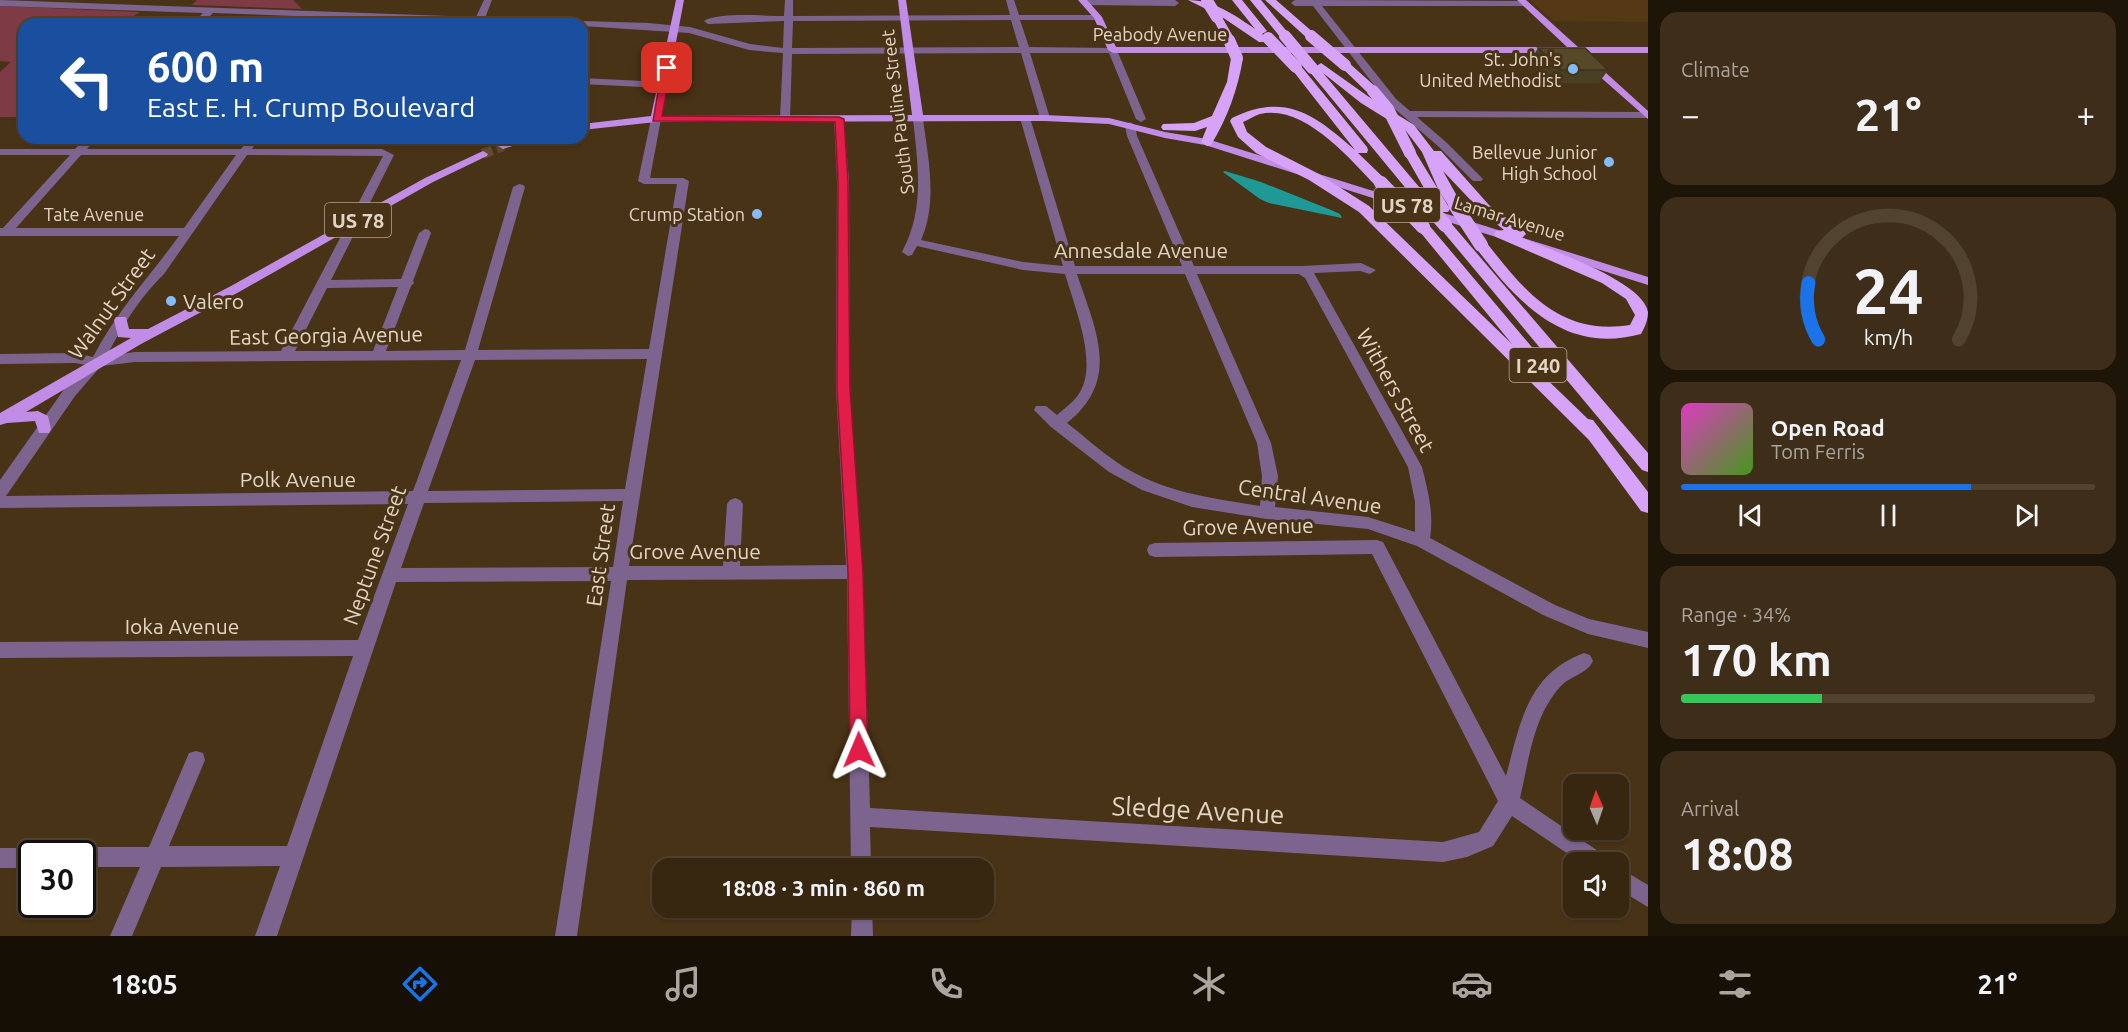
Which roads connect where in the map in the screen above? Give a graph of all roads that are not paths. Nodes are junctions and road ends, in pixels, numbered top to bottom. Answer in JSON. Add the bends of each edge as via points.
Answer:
{"nodes":[{"id":1,"x":488,"y":0,"type":"edge"},
{"id":2,"x":680,"y":0,"type":"edge"},
{"id":3,"x":789,"y":0,"type":"edge"},
{"id":4,"x":902,"y":0,"type":"edge"},
{"id":5,"x":1010,"y":0,"type":"edge"},
{"id":6,"x":1193,"y":0,"type":"edge"},
{"id":7,"x":1207,"y":0,"type":"edge"},
{"id":8,"x":1237,"y":0,"type":"edge"},
{"id":9,"x":1270,"y":0,"type":"edge"},
{"id":10,"x":1314,"y":1,"type":"edge"},
{"id":11,"x":1417,"y":1,"type":"edge"},
{"id":12,"x":1522,"y":1,"type":"edge"},
{"id":13,"x":1084,"y":2,"type":"edge"},
{"id":14,"x":1257,"y":2,"type":"edge"},
{"id":15,"x":0,"y":3,"type":"edge"},
{"id":16,"x":1175,"y":3,"type":"dead end"},
{"id":17,"x":1295,"y":3,"type":"dead end"},
{"id":18,"x":210,"y":10,"type":"junction"},
{"id":19,"x":343,"y":11,"type":"junction"},
{"id":20,"x":1098,"y":17,"type":"junction"},
{"id":21,"x":203,"y":18,"type":"edge"},
{"id":22,"x":339,"y":18,"type":"edge"},
{"id":23,"x":449,"y":18,"type":"edge"},
{"id":24,"x":480,"y":18,"type":"edge"},
{"id":25,"x":1015,"y":18,"type":"junction"},
{"id":26,"x":788,"y":19,"type":"junction"},
{"id":27,"x":905,"y":19,"type":"junction"},
{"id":28,"x":708,"y":21,"type":"dead end"},
{"id":29,"x":588,"y":25,"type":"edge"},
{"id":30,"x":675,"y":28,"type":"junction"},
{"id":31,"x":1265,"y":39,"type":"junction"},
{"id":32,"x":1113,"y":50,"type":"junction"},
{"id":33,"x":1353,"y":50,"type":"junction"},
{"id":34,"x":1576,"y":50,"type":"junction"},
{"id":35,"x":1648,"y":50,"type":"edge"},
{"id":36,"x":787,"y":51,"type":"junction"},
{"id":37,"x":909,"y":51,"type":"junction"},
{"id":38,"x":1025,"y":51,"type":"junction"},
{"id":39,"x":1317,"y":67,"type":"junction"},
{"id":40,"x":588,"y":81,"type":"edge"},
{"id":41,"x":663,"y":85,"type":"junction"},
{"id":42,"x":1643,"y":106,"type":"edge"},
{"id":43,"x":1648,"y":115,"type":"edge"},
{"id":44,"x":1026,"y":118,"type":"junction"},
{"id":45,"x":1045,"y":118,"type":"junction"},
{"id":46,"x":1219,"y":118,"type":"junction"},
{"id":47,"x":656,"y":119,"type":"junction"},
{"id":48,"x":785,"y":119,"type":"junction"},
{"id":49,"x":839,"y":119,"type":"junction"},
{"id":50,"x":918,"y":119,"type":"junction"},
{"id":51,"x":1409,"y":121,"type":"junction"},
{"id":52,"x":1135,"y":122,"type":"junction"},
{"id":53,"x":588,"y":126,"type":"edge"},
{"id":54,"x":1167,"y":127,"type":"junction"},
{"id":55,"x":1189,"y":137,"type":"junction"},
{"id":56,"x":1207,"y":142,"type":"junction"},
{"id":57,"x":86,"y":144,"type":"edge"},
{"id":58,"x":250,"y":144,"type":"edge"},
{"id":59,"x":510,"y":144,"type":"edge"},
{"id":60,"x":503,"y":146,"type":"tunnel mouth"},
{"id":61,"x":0,"y":152,"type":"edge"},
{"id":62,"x":79,"y":152,"type":"junction"},
{"id":63,"x":244,"y":152,"type":"junction"},
{"id":64,"x":483,"y":154,"type":"tunnel mouth"},
{"id":65,"x":1314,"y":177,"type":"junction"},
{"id":66,"x":1477,"y":178,"type":"dead end"},
{"id":67,"x":1387,"y":185,"type":"junction"},
{"id":68,"x":519,"y":187,"type":"dead end"},
{"id":69,"x":357,"y":220,"type":"junction"},
{"id":70,"x":1450,"y":231,"type":"junction"},
{"id":71,"x":3,"y":232,"type":"edge"},
{"id":72,"x":188,"y":232,"type":"junction"},
{"id":73,"x":425,"y":234,"type":"dead end"},
{"id":74,"x":1501,"y":234,"type":"junction"},
{"id":75,"x":911,"y":247,"type":"joint"},
{"id":76,"x":1542,"y":247,"type":"junction"},
{"id":77,"x":1189,"y":270,"type":"junction"},
{"id":78,"x":1302,"y":270,"type":"junction"},
{"id":79,"x":1370,"y":270,"type":"dead end"},
{"id":80,"x":1070,"y":271,"type":"junction"},
{"id":81,"x":1648,"y":281,"type":"edge"},
{"id":82,"x":408,"y":283,"type":"junction"},
{"id":83,"x":322,"y":284,"type":"junction"},
{"id":84,"x":121,"y":320,"type":"junction"},
{"id":85,"x":156,"y":330,"type":"junction"},
{"id":86,"x":654,"y":354,"type":"junction"},
{"id":87,"x":378,"y":355,"type":"junction"},
{"id":88,"x":470,"y":355,"type":"junction"},
{"id":89,"x":285,"y":357,"type":"junction"},
{"id":90,"x":0,"y":359,"type":"edge"},
{"id":91,"x":97,"y":362,"type":"junction"},
{"id":92,"x":1041,"y":410,"type":"dead end"},
{"id":93,"x":0,"y":420,"type":"edge"},
{"id":94,"x":1056,"y":423,"type":"junction"},
{"id":95,"x":44,"y":429,"type":"junction"},
{"id":96,"x":1594,"y":435,"type":"junction"},
{"id":97,"x":1648,"y":465,"type":"edge"},
{"id":98,"x":0,"y":492,"type":"edge"},
{"id":99,"x":632,"y":495,"type":"junction"},
{"id":100,"x":418,"y":499,"type":"junction"},
{"id":101,"x":0,"y":502,"type":"edge"},
{"id":102,"x":735,"y":504,"type":"dead end"},
{"id":103,"x":1648,"y":506,"type":"edge"},
{"id":104,"x":1267,"y":513,"type":"junction"},
{"id":105,"x":1422,"y":541,"type":"junction"},
{"id":106,"x":1155,"y":550,"type":"dead end"},
{"id":107,"x":855,"y":572,"type":"junction"},
{"id":108,"x":620,"y":574,"type":"junction"},
{"id":109,"x":731,"y":574,"type":"junction"},
{"id":110,"x":391,"y":575,"type":"junction"},
{"id":111,"x":1648,"y":640,"type":"edge"},
{"id":112,"x":364,"y":648,"type":"junction"},
{"id":113,"x":0,"y":650,"type":"edge"},
{"id":114,"x":1584,"y":661,"type":"dead end"},
{"id":115,"x":196,"y":760,"type":"dead end"},
{"id":116,"x":1509,"y":802,"type":"junction"},
{"id":117,"x":861,"y":817,"type":"junction"},
{"id":118,"x":1582,"y":852,"type":"edge"},
{"id":119,"x":294,"y":856,"type":"junction"},
{"id":120,"x":96,"y":857,"type":"edge"},
{"id":121,"x":156,"y":857,"type":"junction"},
{"id":122,"x":18,"y":858,"type":"edge"},
{"id":123,"x":861,"y":858,"type":"edge"},
{"id":124,"x":0,"y":859,"type":"edge"},
{"id":125,"x":1629,"y":884,"type":"edge"},
{"id":126,"x":1648,"y":897,"type":"edge"},
{"id":127,"x":862,"y":918,"type":"edge"},
{"id":128,"x":121,"y":936,"type":"edge"},
{"id":129,"x":266,"y":936,"type":"edge"},
{"id":130,"x":566,"y":936,"type":"edge"},
{"id":131,"x":862,"y":936,"type":"edge"}],
"edges":[{"from":1,"to":24,"type":"street"},
{"from":2,"to":30,"type":"main road"},
{"from":3,"to":26,"type":"street"},
{"from":4,"to":27,"type":"main road","name":"South Pauline Street"},
{"from":5,"to":25,"type":"street"},
{"from":6,"to":31,"type":"highway","via":[[1231,17]]},
{"from":7,"to":46,"type":"highway","bridge":true,"via":[[1237,58],[1233,82]]},
{"from":8,"to":31,"type":"highway"},
{"from":9,"to":70,"type":"highway","bridge":true,"via":[[1345,65],[1388,109],[1443,210]]},
{"from":10,"to":11,"type":"street"},
{"from":10,"to":17,"type":"street"},
{"from":10,"to":33,"type":"street"},
{"from":11,"to":12,"type":"street"},
{"from":12,"to":34,"type":"main road"},
{"from":13,"to":16,"type":"street"},
{"from":13,"to":20,"type":"main road"},
{"from":14,"to":39,"type":"highway","number":"I 240","bridge":true},
{"from":15,"to":18,"type":"street","name":"Peabody Avenue"},
{"from":18,"to":19,"type":"street","name":"Peabody Avenue"},
{"from":18,"to":21,"type":"street"},
{"from":19,"to":22,"type":"street"},
{"from":19,"to":23,"type":"street","name":"Peabody Avenue"},
{"from":20,"to":25,"type":"street"},
{"from":20,"to":32,"type":"main road"},
{"from":25,"to":27,"type":"street"},
{"from":25,"to":38,"type":"street"},
{"from":26,"to":27,"type":"street"},
{"from":26,"to":28,"type":"street"},
{"from":26,"to":36,"type":"street"},
{"from":27,"to":37,"type":"main road","name":"South Pauline Street"},
{"from":29,"to":30,"type":"street","name":"Peabody Avenue"},
{"from":30,"to":36,"type":"street","name":"Peabody Avenue","via":[[749,47]]},
{"from":30,"to":41,"type":"main road"},
{"from":31,"to":67,"type":"highway","number":"I 240","via":[[1323,102]]},
{"from":32,"to":33,"type":"main road","name":"Peabody Avenue"},
{"from":32,"to":38,"type":"street","name":"Peabody Avenue"},
{"from":32,"to":52,"type":"street"},
{"from":33,"to":34,"type":"main road","name":"Peabody Avenue"},
{"from":33,"to":51,"type":"street"},
{"from":34,"to":35,"type":"main road","name":"Peabody Avenue"},
{"from":34,"to":42,"type":"main road"},
{"from":36,"to":37,"type":"street","name":"Peabody Avenue"},
{"from":36,"to":48,"type":"street"},
{"from":37,"to":38,"type":"street","name":"Peabody Avenue"},
{"from":37,"to":50,"type":"main road","name":"South Pauline Street"},
{"from":38,"to":45,"type":"street"},
{"from":39,"to":51,"type":"highway","via":[[1365,100]]},
{"from":39,"to":70,"type":"highway","number":"I 240","bridge":true},
{"from":40,"to":41,"type":"street"},
{"from":41,"to":47,"type":"main road"},
{"from":42,"to":43,"type":"main road"},
{"from":43,"to":51,"type":"street"},
{"from":44,"to":45,"type":"main road","number":"US 78"},
{"from":44,"to":50,"type":"main road","number":"US 78"},
{"from":44,"to":80,"type":"street"},
{"from":45,"to":52,"type":"main road","number":"US 78"},
{"from":46,"to":54,"type":"highway","via":[[1195,127]]},
{"from":46,"to":56,"type":"highway"},
{"from":47,"to":48,"type":"main road","number":"US 78"},
{"from":47,"to":53,"type":"main road","number":"US 78"},
{"from":47,"to":86,"type":"street","name":"East Street","via":[[644,181],[683,181]]},
{"from":48,"to":49,"type":"main road","number":"US 78"},
{"from":49,"to":50,"type":"main road","number":"US 78"},
{"from":49,"to":107,"type":"street","via":[[843,181],[843,389]]},
{"from":50,"to":75,"type":"street","name":"South Pauline Street","via":[[926,207]]},
{"from":51,"to":66,"type":"street"},
{"from":51,"to":74,"type":"highway","bridge":true,"via":[[1455,205],[1481,245],[1520,292],[1549,316],[1584,331],[1617,334],[1635,330],[1643,315],[1632,296],[1607,280]]},
{"from":51,"to":76,"type":"highway","via":[[1499,222]]},
{"from":52,"to":54,"type":"main road","number":"US 78"},
{"from":52,"to":55,"type":"main road","number":"US 78","via":[[1165,135]]},
{"from":52,"to":77,"type":"street","via":[[1132,136]]},
{"from":54,"to":55,"type":"main road","number":"US 78"},
{"from":55,"to":56,"type":"main road","name":"Lamar Avenue","number":"US 78"},
{"from":56,"to":65,"type":"main road","name":"Lamar Avenue","number":"US 78"},
{"from":57,"to":62,"type":"street"},
{"from":58,"to":63,"type":"street","name":"Walnut Street"},
{"from":59,"to":60,"type":"main road"},
{"from":61,"to":62,"type":"street"},
{"from":62,"to":63,"type":"street"},
{"from":62,"to":71,"type":"street"},
{"from":63,"to":69,"type":"street","via":[[389,155]]},
{"from":63,"to":72,"type":"street","name":"Walnut Street"},
{"from":64,"to":69,"type":"main road","number":"US 78"},
{"from":65,"to":67,"type":"highway","via":[[1261,150],[1242,134],[1236,121],[1250,111],[1280,109],[1308,119]]},
{"from":65,"to":74,"type":"main road","name":"Lamar Avenue","number":"US 78"},
{"from":65,"to":96,"type":"highway","via":[[1364,209]]},
{"from":67,"to":96,"type":"highway","number":"I 240","bridge":true},
{"from":68,"to":88,"type":"street","name":"Neptune Street"},
{"from":69,"to":83,"type":"street"},
{"from":69,"to":85,"type":"main road","number":"US 78"},
{"from":70,"to":97,"type":"highway","number":"I 240"},
{"from":71,"to":72,"type":"street","name":"Tate Avenue"},
{"from":72,"to":84,"type":"street","name":"Walnut Street"},
{"from":73,"to":82,"type":"street"},
{"from":74,"to":76,"type":"main road","name":"Lamar Avenue","number":"US 78"},
{"from":75,"to":80,"type":"street","name":"Annesdale Avenue"},
{"from":76,"to":81,"type":"main road","name":"Lamar Avenue","number":"US 78"},
{"from":77,"to":78,"type":"street","name":"Annesdale Avenue"},
{"from":77,"to":80,"type":"street","name":"Annesdale Avenue"},
{"from":77,"to":104,"type":"street","via":[[1264,443],[1270,476]]},
{"from":78,"to":79,"type":"street","name":"Annesdale Avenue"},
{"from":78,"to":105,"type":"street","name":"Withers Street","via":[[1310,276],[1415,467],[1425,522]]},
{"from":80,"to":94,"type":"street","via":[[1090,343],[1092,380],[1077,408]]},
{"from":82,"to":83,"type":"street"},
{"from":82,"to":87,"type":"street"},
{"from":83,"to":89,"type":"street"},
{"from":84,"to":85,"type":"main road","via":[[121,331],[126,335]]},
{"from":84,"to":91,"type":"street","name":"Walnut Street"},
{"from":85,"to":91,"type":"main road","number":"US 78"},
{"from":86,"to":88,"type":"street","name":"East Georgia Avenue"},
{"from":86,"to":99,"type":"street","name":"East Street"},
{"from":87,"to":88,"type":"street","name":"East Georgia Avenue"},
{"from":87,"to":89,"type":"street","name":"East Georgia Avenue"},
{"from":88,"to":100,"type":"street","name":"Neptune Street"},
{"from":89,"to":91,"type":"street","name":"East Georgia Avenue","via":[[135,357]]},
{"from":90,"to":91,"type":"street","name":"East Georgia Avenue","via":[[75,358]]},
{"from":91,"to":93,"type":"main road","number":"US 78"},
{"from":91,"to":95,"type":"street","name":"Walnut Street"},
{"from":92,"to":94,"type":"street","name":"Central Avenue"},
{"from":93,"to":95,"type":"main road","via":[[38,416]]},
{"from":94,"to":104,"type":"street","name":"Central Avenue","via":[[1114,468],[1147,486],[1192,501]]},
{"from":95,"to":98,"type":"street","name":"Walnut Street"},
{"from":96,"to":103,"type":"highway","number":"I 240"},
{"from":99,"to":100,"type":"street","name":"Polk Avenue"},
{"from":99,"to":108,"type":"street","name":"East Street"},
{"from":100,"to":101,"type":"street","name":"Polk Avenue"},
{"from":100,"to":110,"type":"street","name":"Neptune Street"},
{"from":102,"to":109,"type":"street"},
{"from":104,"to":105,"type":"street","name":"Central Avenue","via":[[1368,524]]},
{"from":105,"to":111,"type":"street","name":"Central Avenue","via":[[1549,609],[1588,626]]},
{"from":106,"to":116,"type":"street","name":"Grove Avenue","via":[[1377,547]]},
{"from":107,"to":109,"type":"street","name":"Grove Avenue"},
{"from":107,"to":117,"type":"street"},
{"from":108,"to":109,"type":"street","name":"Grove Avenue"},
{"from":108,"to":110,"type":"street","name":"Grove Avenue"},
{"from":108,"to":130,"type":"street","name":"East Street"},
{"from":110,"to":112,"type":"street","name":"Neptune Street"},
{"from":112,"to":113,"type":"street","name":"Ioka Avenue"},
{"from":112,"to":119,"type":"street","name":"Neptune Street"},
{"from":114,"to":116,"type":"street","via":[[1555,679],[1532,712]]},
{"from":115,"to":121,"type":"street"},
{"from":116,"to":117,"type":"street","name":"Sledge Avenue","via":[[1486,839],[1443,852]]},
{"from":116,"to":118,"type":"street"},
{"from":117,"to":123,"type":"street"},
{"from":119,"to":121,"type":"street"},
{"from":119,"to":129,"type":"street","name":"Neptune Street"},
{"from":120,"to":121,"type":"street"},
{"from":121,"to":128,"type":"street"},
{"from":122,"to":124,"type":"street"},
{"from":125,"to":126,"type":"street"},
{"from":127,"to":131,"type":"street"}]}
